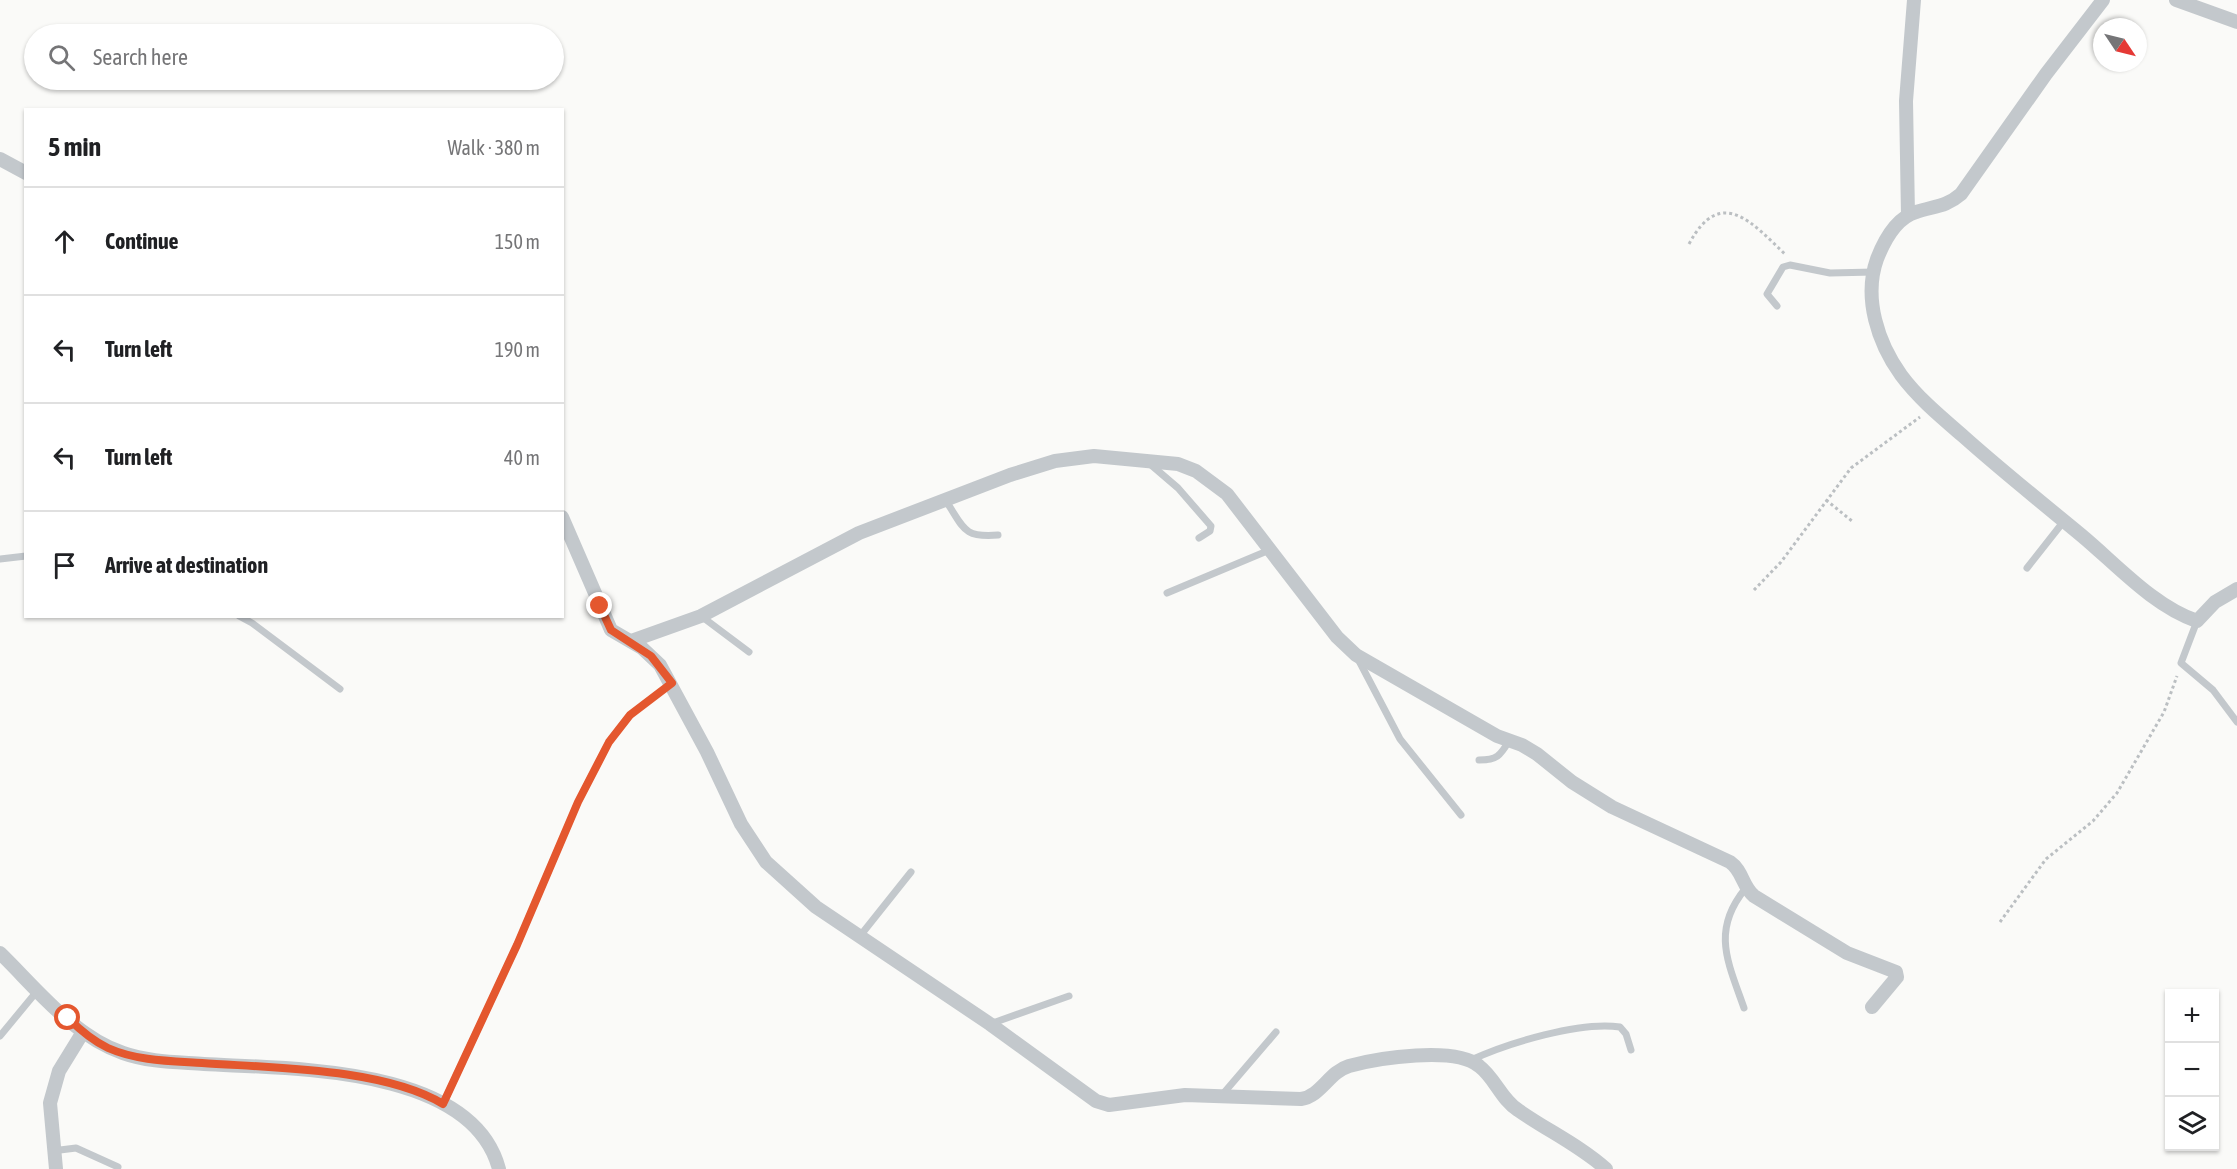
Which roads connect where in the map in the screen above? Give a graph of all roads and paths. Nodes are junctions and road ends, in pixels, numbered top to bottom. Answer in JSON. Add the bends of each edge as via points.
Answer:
{"nodes":[{"id":1,"x":1914,"y":0,"type":"edge"},
{"id":2,"x":2103,"y":0,"type":"edge"},
{"id":3,"x":2176,"y":0,"type":"edge"},
{"id":4,"x":2203,"y":4,"type":"edge"},
{"id":5,"x":2237,"y":22,"type":"edge"},
{"id":6,"x":0,"y":159,"type":"edge"},
{"id":7,"x":24,"y":172,"type":"edge"},
{"id":8,"x":1908,"y":215,"type":"junction"},
{"id":9,"x":1689,"y":244,"type":"dead end"},
{"id":10,"x":1799,"y":266,"type":"junction"},
{"id":11,"x":1874,"y":272,"type":"junction"},
{"id":12,"x":1777,"y":306,"type":"dead end"},
{"id":13,"x":1931,"y":408,"type":"junction"},
{"id":14,"x":1146,"y":460,"type":"junction"},
{"id":15,"x":1826,"y":500,"type":"junction"},
{"id":16,"x":946,"y":501,"type":"junction"},
{"id":17,"x":1852,"y":521,"type":"dead end"},
{"id":18,"x":2064,"y":521,"type":"junction"},
{"id":19,"x":564,"y":522,"type":"edge"},
{"id":20,"x":998,"y":535,"type":"dead end"},
{"id":21,"x":1199,"y":538,"type":"dead end"},
{"id":22,"x":1272,"y":549,"type":"junction"},
{"id":23,"x":24,"y":556,"type":"edge"},
{"id":24,"x":0,"y":560,"type":"edge"},
{"id":25,"x":2026,"y":568,"type":"dead end"},
{"id":26,"x":2237,"y":589,"type":"edge"},
{"id":27,"x":1754,"y":590,"type":"dead end"},
{"id":28,"x":1167,"y":592,"type":"dead end"},
{"id":29,"x":701,"y":615,"type":"junction"},
{"id":30,"x":243,"y":618,"type":"edge"},
{"id":31,"x":2197,"y":621,"type":"junction"},
{"id":32,"x":631,"y":641,"type":"junction"},
{"id":33,"x":748,"y":652,"type":"dead end"},
{"id":34,"x":1356,"y":655,"type":"junction"},
{"id":35,"x":2181,"y":663,"type":"junction"},
{"id":36,"x":672,"y":683,"type":"junction"},
{"id":37,"x":340,"y":689,"type":"dead end"},
{"id":38,"x":2237,"y":722,"type":"edge"},
{"id":39,"x":1509,"y":741,"type":"junction"},
{"id":40,"x":1479,"y":760,"type":"dead end"},
{"id":41,"x":1461,"y":814,"type":"dead end"},
{"id":42,"x":911,"y":872,"type":"dead end"},
{"id":43,"x":1745,"y":889,"type":"junction"},
{"id":44,"x":2000,"y":922,"type":"dead end"},
{"id":45,"x":860,"y":936,"type":"junction"},
{"id":46,"x":0,"y":953,"type":"edge"},
{"id":47,"x":38,"y":990,"type":"junction"},
{"id":48,"x":1069,"y":996,"type":"dead end"},
{"id":49,"x":1872,"y":1007,"type":"dead end"},
{"id":50,"x":1743,"y":1008,"type":"dead end"},
{"id":51,"x":990,"y":1024,"type":"junction"},
{"id":52,"x":83,"y":1032,"type":"junction"},
{"id":53,"x":1276,"y":1032,"type":"dead end"},
{"id":54,"x":0,"y":1036,"type":"edge"},
{"id":55,"x":1631,"y":1050,"type":"dead end"},
{"id":56,"x":1471,"y":1060,"type":"junction"},
{"id":57,"x":1222,"y":1095,"type":"junction"},
{"id":58,"x":443,"y":1104,"type":"junction"},
{"id":59,"x":52,"y":1151,"type":"junction"},
{"id":60,"x":118,"y":1167,"type":"dead end"},
{"id":61,"x":56,"y":1169,"type":"edge"},
{"id":62,"x":499,"y":1169,"type":"edge"},
{"id":63,"x":1606,"y":1169,"type":"edge"}],
"edges":[{"from":1,"to":8,"type":"street","via":[[1906,101]]},
{"from":2,"to":8,"type":"street","via":[[1961,194],[1945,206]]},
{"from":3,"to":4,"type":"street"},
{"from":4,"to":5,"type":"street"},
{"from":6,"to":7,"type":"street"},
{"from":8,"to":11,"type":"street","via":[[1882,248]]},
{"from":9,"to":10,"type":"path","via":[[1698,228],[1713,218],[1734,212],[1746,218]]},
{"from":10,"to":11,"type":"lane","via":[[1849,274]]},
{"from":10,"to":12,"type":"lane","via":[[1783,267],[1776,275],[1767,294]]},
{"from":11,"to":13,"type":"street","via":[[1874,314],[1882,340],[1901,375]]},
{"from":13,"to":15,"type":"path","via":[[1851,468]]},
{"from":13,"to":18,"type":"street"},
{"from":14,"to":16,"type":"street","via":[[1094,456],[1055,461]]},
{"from":14,"to":21,"type":"lane","via":[[1178,488],[1211,526]]},
{"from":14,"to":22,"type":"street","via":[[1196,471],[1238,505]]},
{"from":15,"to":17,"type":"path"},
{"from":15,"to":27,"type":"path","via":[[1781,562]]},
{"from":16,"to":20,"type":"lane","via":[[974,536]]},
{"from":16,"to":29,"type":"street","via":[[860,533]]},
{"from":18,"to":25,"type":"lane"},
{"from":18,"to":31,"type":"street","via":[[2155,596]]},
{"from":19,"to":32,"type":"street","via":[[611,630]]},
{"from":22,"to":28,"type":"lane"},
{"from":22,"to":34,"type":"street","via":[[1337,637]]},
{"from":23,"to":24,"type":"lane"},
{"from":26,"to":31,"type":"street","via":[[2215,602]]},
{"from":29,"to":32,"type":"street"},
{"from":29,"to":33,"type":"lane"},
{"from":30,"to":37,"type":"lane"},
{"from":31,"to":35,"type":"lane"},
{"from":32,"to":36,"type":"street","via":[[651,656]]},
{"from":34,"to":39,"type":"street"},
{"from":34,"to":41,"type":"lane","via":[[1400,739]]},
{"from":35,"to":38,"type":"lane","via":[[2213,690]]},
{"from":35,"to":44,"type":"path","via":[[2164,712],[2117,793],[2093,821],[2046,858]]},
{"from":36,"to":45,"type":"street","via":[[741,824],[766,862],[797,892]]},
{"from":36,"to":58,"type":"lane","via":[[630,715],[609,742],[578,802]]},
{"from":39,"to":40,"type":"lane","via":[[1500,756]]},
{"from":39,"to":43,"type":"street","via":[[1537,754],[1612,807],[1730,862],[1740,872]]},
{"from":42,"to":45,"type":"lane"},
{"from":43,"to":49,"type":"street","via":[[1847,953],[1896,972],[1897,977]]},
{"from":43,"to":50,"type":"lane","via":[[1733,904],[1725,930],[1725,954]]},
{"from":45,"to":51,"type":"street"},
{"from":46,"to":47,"type":"street"},
{"from":47,"to":52,"type":"street"},
{"from":47,"to":54,"type":"lane"},
{"from":48,"to":51,"type":"lane"},
{"from":51,"to":57,"type":"street","via":[[1102,1104]]},
{"from":52,"to":58,"type":"street","via":[[126,1055],[356,1076],[393,1082]]},
{"from":52,"to":59,"type":"street","via":[[59,1071],[50,1103]]},
{"from":53,"to":57,"type":"lane"},
{"from":55,"to":56,"type":"lane","via":[[1620,1027],[1591,1028],[1505,1046]]},
{"from":56,"to":57,"type":"street","via":[[1426,1055],[1351,1066],[1333,1074],[1313,1094],[1301,1099]]},
{"from":56,"to":63,"type":"street","via":[[1517,1110],[1583,1150]]},
{"from":58,"to":62,"type":"street","via":[[486,1138]]},
{"from":59,"to":60,"type":"lane","via":[[76,1148]]},
{"from":59,"to":61,"type":"street"}]}
